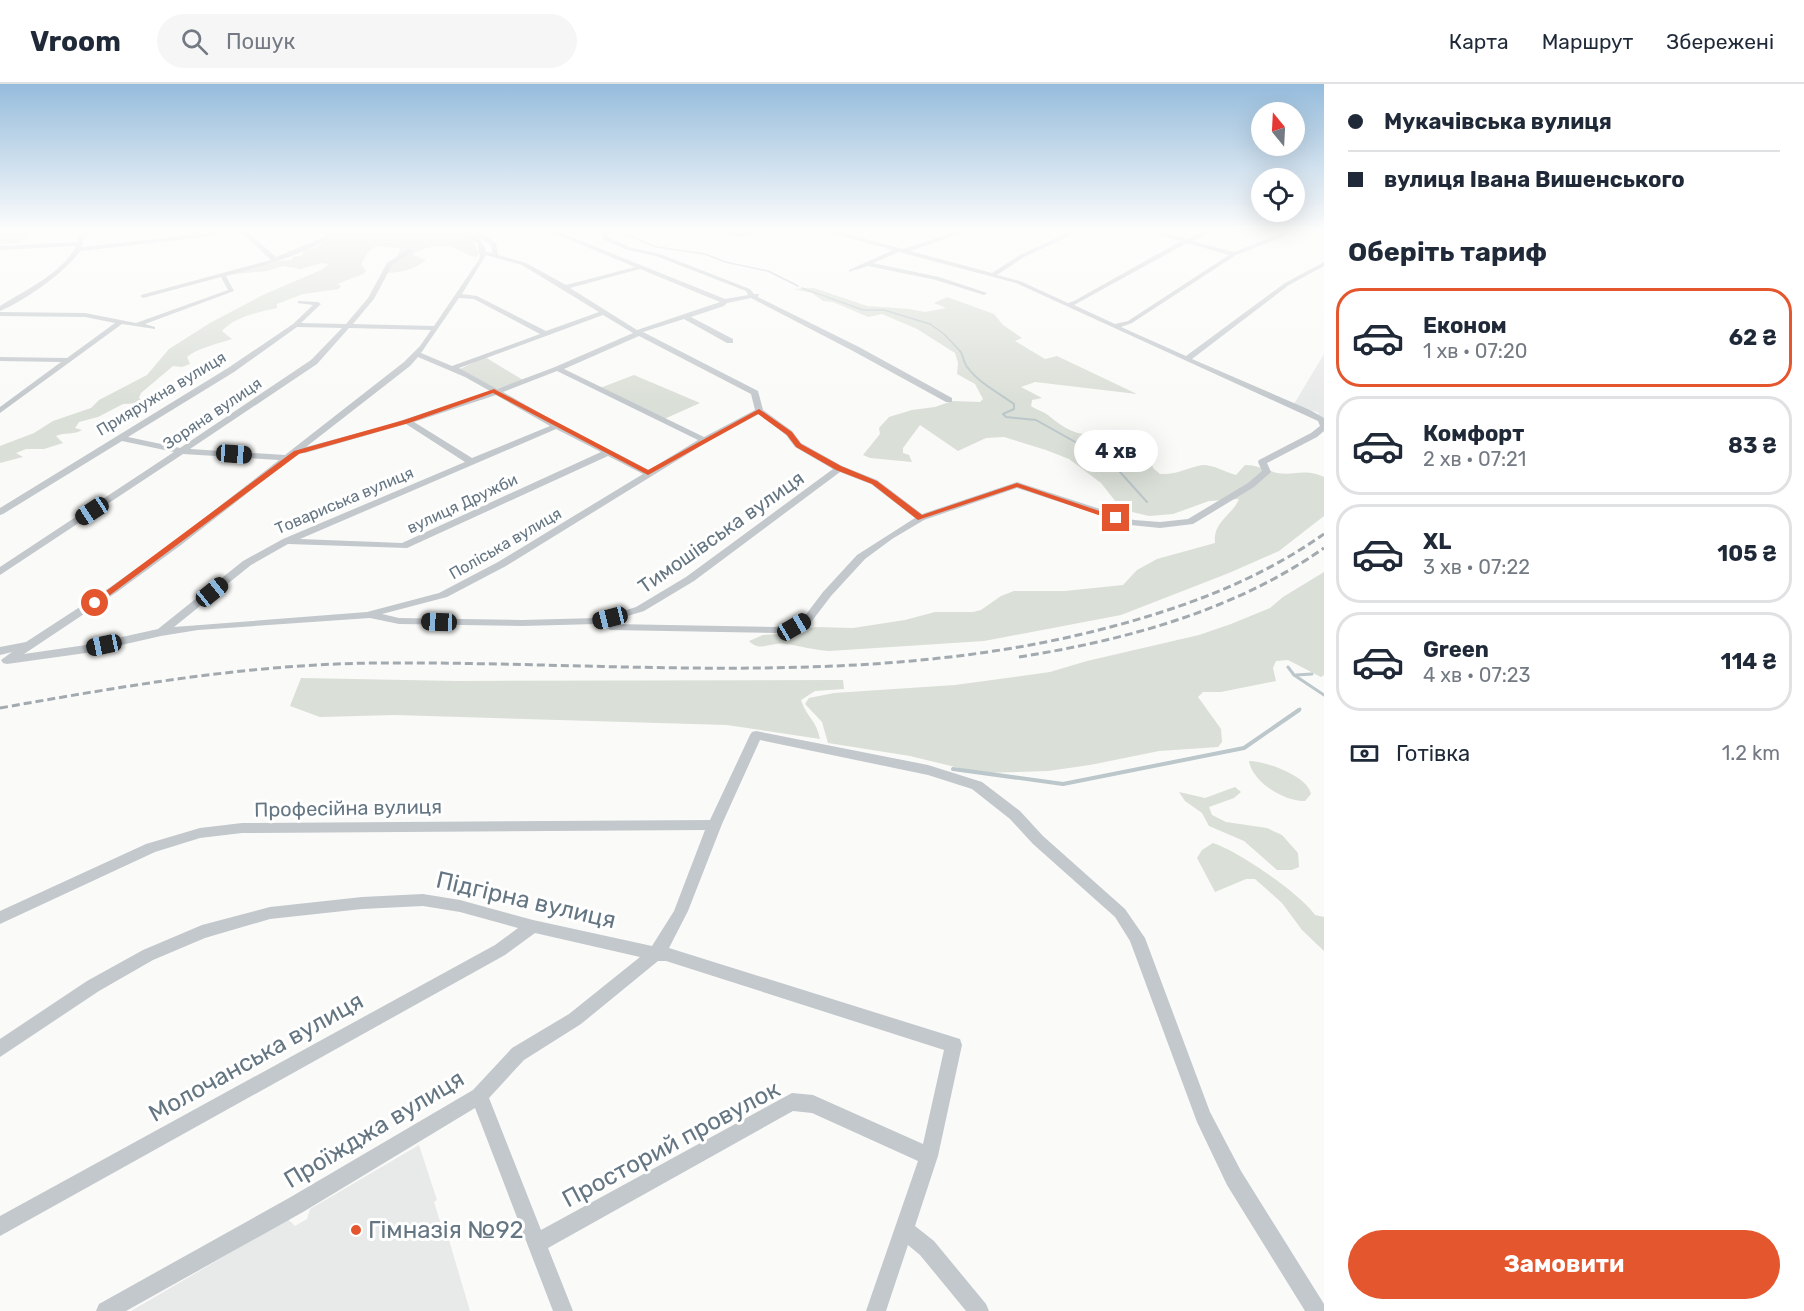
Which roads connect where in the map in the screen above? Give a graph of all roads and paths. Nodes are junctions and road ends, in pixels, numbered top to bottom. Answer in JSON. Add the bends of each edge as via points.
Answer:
{"nodes":[{"id":1,"x":34,"y":287,"type":"edge"},
{"id":2,"x":177,"y":287,"type":"edge"},
{"id":3,"x":230,"y":287,"type":"edge"},
{"id":4,"x":377,"y":287,"type":"edge"},
{"id":5,"x":462,"y":287,"type":"edge"},
{"id":6,"x":565,"y":287,"type":"edge"},
{"id":7,"x":688,"y":287,"type":"edge"},
{"id":8,"x":741,"y":287,"type":"edge"},
{"id":9,"x":965,"y":287,"type":"edge"},
{"id":10,"x":1029,"y":287,"type":"edge"},
{"id":11,"x":1103,"y":287,"type":"edge"},
{"id":12,"x":1183,"y":287,"type":"edge"},
{"id":13,"x":1283,"y":287,"type":"edge"},
{"id":14,"x":984,"y":293,"type":"dead end"},
{"id":15,"x":762,"y":295,"type":"dead end"},
{"id":16,"x":142,"y":296,"type":"dead end"},
{"id":17,"x":456,"y":296,"type":"junction"},
{"id":18,"x":752,"y":296,"type":"junction"},
{"id":19,"x":724,"y":301,"type":"junction"},
{"id":20,"x":300,"y":302,"type":"dead end"},
{"id":21,"x":1066,"y":305,"type":"junction"},
{"id":22,"x":0,"y":309,"type":"edge"},
{"id":23,"x":602,"y":313,"type":"junction"},
{"id":24,"x":0,"y":314,"type":"edge"},
{"id":25,"x":685,"y":317,"type":"junction"},
{"id":26,"x":119,"y":323,"type":"junction"},
{"id":27,"x":136,"y":325,"type":"junction"},
{"id":28,"x":295,"y":325,"type":"junction"},
{"id":29,"x":346,"y":327,"type":"junction"},
{"id":30,"x":1114,"y":327,"type":"junction"},
{"id":31,"x":153,"y":328,"type":"dead end"},
{"id":32,"x":435,"y":328,"type":"junction"},
{"id":33,"x":639,"y":333,"type":"junction"},
{"id":34,"x":546,"y":334,"type":"junction"},
{"id":35,"x":730,"y":342,"type":"dead end"},
{"id":36,"x":417,"y":354,"type":"junction"},
{"id":37,"x":0,"y":359,"type":"edge"},
{"id":38,"x":1187,"y":359,"type":"junction"},
{"id":39,"x":67,"y":360,"type":"junction"},
{"id":40,"x":453,"y":368,"type":"junction"},
{"id":41,"x":558,"y":369,"type":"junction"},
{"id":42,"x":494,"y":391,"type":"junction"},
{"id":43,"x":949,"y":400,"type":"dead end"},
{"id":44,"x":0,"y":411,"type":"edge"},
{"id":45,"x":759,"y":411,"type":"junction"},
{"id":46,"x":406,"y":421,"type":"junction"},
{"id":47,"x":556,"y":426,"type":"junction"},
{"id":48,"x":1324,"y":427,"type":"edge"},
{"id":49,"x":317,"y":436,"type":"junction"},
{"id":50,"x":120,"y":438,"type":"junction"},
{"id":51,"x":704,"y":440,"type":"junction"},
{"id":52,"x":328,"y":444,"type":"junction"},
{"id":53,"x":182,"y":451,"type":"junction"},
{"id":54,"x":607,"y":453,"type":"junction"},
{"id":55,"x":293,"y":455,"type":"junction"},
{"id":56,"x":472,"y":462,"type":"junction"},
{"id":57,"x":839,"y":468,"type":"junction"},
{"id":58,"x":648,"y":473,"type":"junction"},
{"id":59,"x":0,"y":512,"type":"edge"},
{"id":60,"x":921,"y":518,"type":"junction"},
{"id":61,"x":286,"y":541,"type":"junction"},
{"id":62,"x":0,"y":572,"type":"edge"},
{"id":63,"x":367,"y":615,"type":"junction"},
{"id":64,"x":597,"y":621,"type":"junction"},
{"id":65,"x":161,"y":632,"type":"junction"},
{"id":66,"x":2,"y":658,"type":"edge"},
{"id":67,"x":715,"y":825,"type":"junction"},
{"id":68,"x":0,"y":918,"type":"edge"},
{"id":69,"x":533,"y":926,"type":"junction"},
{"id":70,"x":655,"y":954,"type":"junction"},
{"id":71,"x":0,"y":1049,"type":"edge"},
{"id":72,"x":479,"y":1096,"type":"junction"},
{"id":73,"x":929,"y":1156,"type":"junction"},
{"id":74,"x":0,"y":1227,"type":"edge"},
{"id":75,"x":905,"y":1230,"type":"junction"},
{"id":76,"x":537,"y":1243,"type":"junction"},
{"id":77,"x":106,"y":1311,"type":"edge"},
{"id":78,"x":563,"y":1311,"type":"edge"},
{"id":79,"x":876,"y":1311,"type":"edge"},
{"id":80,"x":979,"y":1311,"type":"edge"},
{"id":81,"x":1317,"y":1311,"type":"edge"}],
"edges":[{"from":1,"to":22,"type":"street"},
{"from":2,"to":16,"type":"street"},
{"from":3,"to":27,"type":"street","via":[[228,293]]},
{"from":4,"to":29,"type":"street","name":"Зоряна вулиця"},
{"from":5,"to":17,"type":"street"},
{"from":6,"to":23,"type":"street"},
{"from":7,"to":19,"type":"street"},
{"from":8,"to":18,"type":"street"},
{"from":9,"to":14,"type":"street"},
{"from":10,"to":21,"type":"street"},
{"from":11,"to":21,"type":"street"},
{"from":12,"to":30,"type":"street","via":[[1130,322]]},
{"from":13,"to":38,"type":"street"},
{"from":15,"to":18,"type":"street"},
{"from":17,"to":32,"type":"street"},
{"from":17,"to":34,"type":"street","via":[[476,297]]},
{"from":18,"to":19,"type":"street"},
{"from":18,"to":43,"type":"street"},
{"from":19,"to":25,"type":"street","via":[[722,306]]},
{"from":20,"to":28,"type":"street","name":"Прияружна вулиця","via":[[318,304]]},
{"from":21,"to":30,"type":"street"},
{"from":23,"to":33,"type":"street"},
{"from":23,"to":34,"type":"street"},
{"from":24,"to":26,"type":"street","via":[[85,315]]},
{"from":25,"to":33,"type":"street"},
{"from":25,"to":35,"type":"street"},
{"from":26,"to":27,"type":"street"},
{"from":26,"to":39,"type":"street"},
{"from":27,"to":31,"type":"street"},
{"from":28,"to":29,"type":"street"},
{"from":28,"to":50,"type":"street","name":"Прияружна вулиця","via":[[231,370]]},
{"from":29,"to":32,"type":"street"},
{"from":29,"to":53,"type":"street","name":"Зоряна вулиця","via":[[314,362]]},
{"from":30,"to":38,"type":"street"},
{"from":32,"to":36,"type":"street"},
{"from":33,"to":41,"type":"street"},
{"from":33,"to":45,"type":"street","via":[[755,393]]},
{"from":34,"to":40,"type":"street"},
{"from":36,"to":40,"type":"street"},
{"from":36,"to":49,"type":"street"},
{"from":37,"to":39,"type":"street"},
{"from":38,"to":48,"type":"street","via":[[1307,412],[1321,420]]},
{"from":39,"to":44,"type":"street"},
{"from":40,"to":42,"type":"street"},
{"from":41,"to":42,"type":"street"},
{"from":41,"to":51,"type":"street"},
{"from":42,"to":46,"type":"street"},
{"from":42,"to":47,"type":"street"},
{"from":45,"to":51,"type":"street","name":"Поліська вулиця"},
{"from":45,"to":57,"type":"street","via":[[789,433],[798,445]]},
{"from":46,"to":52,"type":"street"},
{"from":46,"to":56,"type":"street"},
{"from":47,"to":54,"type":"street"},
{"from":47,"to":56,"type":"street","name":"Товариська вулиця"},
{"from":48,"to":60,"type":"street","via":[[1262,462],[1267,472],[1190,522],[1133,523],[1017,485]]},
{"from":49,"to":52,"type":"street"},
{"from":49,"to":55,"type":"street"},
{"from":50,"to":53,"type":"street"},
{"from":50,"to":59,"type":"street","name":"Прияружна вулиця"},
{"from":51,"to":58,"type":"street","name":"Поліська вулиця"},
{"from":52,"to":55,"type":"street"},
{"from":53,"to":55,"type":"street"},
{"from":53,"to":62,"type":"street","name":"Зоряна вулиця"},
{"from":54,"to":58,"type":"street"},
{"from":54,"to":61,"type":"street","name":"вулиця Дружби","via":[[403,546]]},
{"from":55,"to":66,"type":"street","via":[[113,590],[39,640]]},
{"from":56,"to":61,"type":"street","name":"Товариська вулиця"},
{"from":57,"to":60,"type":"street","via":[[874,482]]},
{"from":57,"to":64,"type":"street","name":"Тимошівська вулиця","via":[[690,579],[640,609]]},
{"from":58,"to":63,"type":"street","name":"Поліська вулиця","via":[[461,587]]},
{"from":60,"to":64,"type":"street","via":[[861,557],[808,619],[794,627],[611,627]]},
{"from":61,"to":65,"type":"street","name":"Товариська вулиця","via":[[247,563]]},
{"from":63,"to":64,"type":"street","name":"Тимошівська вулиця","via":[[399,621],[459,623]]},
{"from":63,"to":65,"type":"street","name":"Поліська вулиця"},
{"from":65,"to":66,"type":"street","name":"Поліська вулиця","via":[[86,649]]},
{"from":67,"to":68,"type":"street","name":"Професійна вулиця","via":[[242,828],[200,833],[151,848]]},
{"from":67,"to":70,"type":"street","name":"Проїжджа вулиця","via":[[678,914]]},
{"from":67,"to":81,"type":"street","name":"Проїжджа вулиця","via":[[756,735],[918,767],[977,785],[1015,815],[1120,913],[1137,938],[1203,1116],[1234,1178]]},
{"from":69,"to":70,"type":"street","name":"Підгірна вулиця"},
{"from":69,"to":71,"type":"street","name":"Підгірна вулиця","via":[[423,900],[270,913],[202,932],[148,955]]},
{"from":69,"to":74,"type":"street","name":"Молочанська вулиця","via":[[500,950]]},
{"from":70,"to":72,"type":"street","name":"Проїжджа вулиця","via":[[574,1019],[518,1054]]},
{"from":70,"to":73,"type":"street","name":"Підгірна вулиця","via":[[954,1045]]},
{"from":72,"to":76,"type":"street"},
{"from":72,"to":77,"type":"street","name":"Проїжджа вулиця","via":[[296,1205]]},
{"from":73,"to":75,"type":"street"},
{"from":73,"to":76,"type":"street","name":"Просторий провулок","via":[[813,1104],[792,1102]]},
{"from":75,"to":79,"type":"street"},
{"from":75,"to":80,"type":"street","via":[[927,1248]]},
{"from":76,"to":78,"type":"street"}]}
